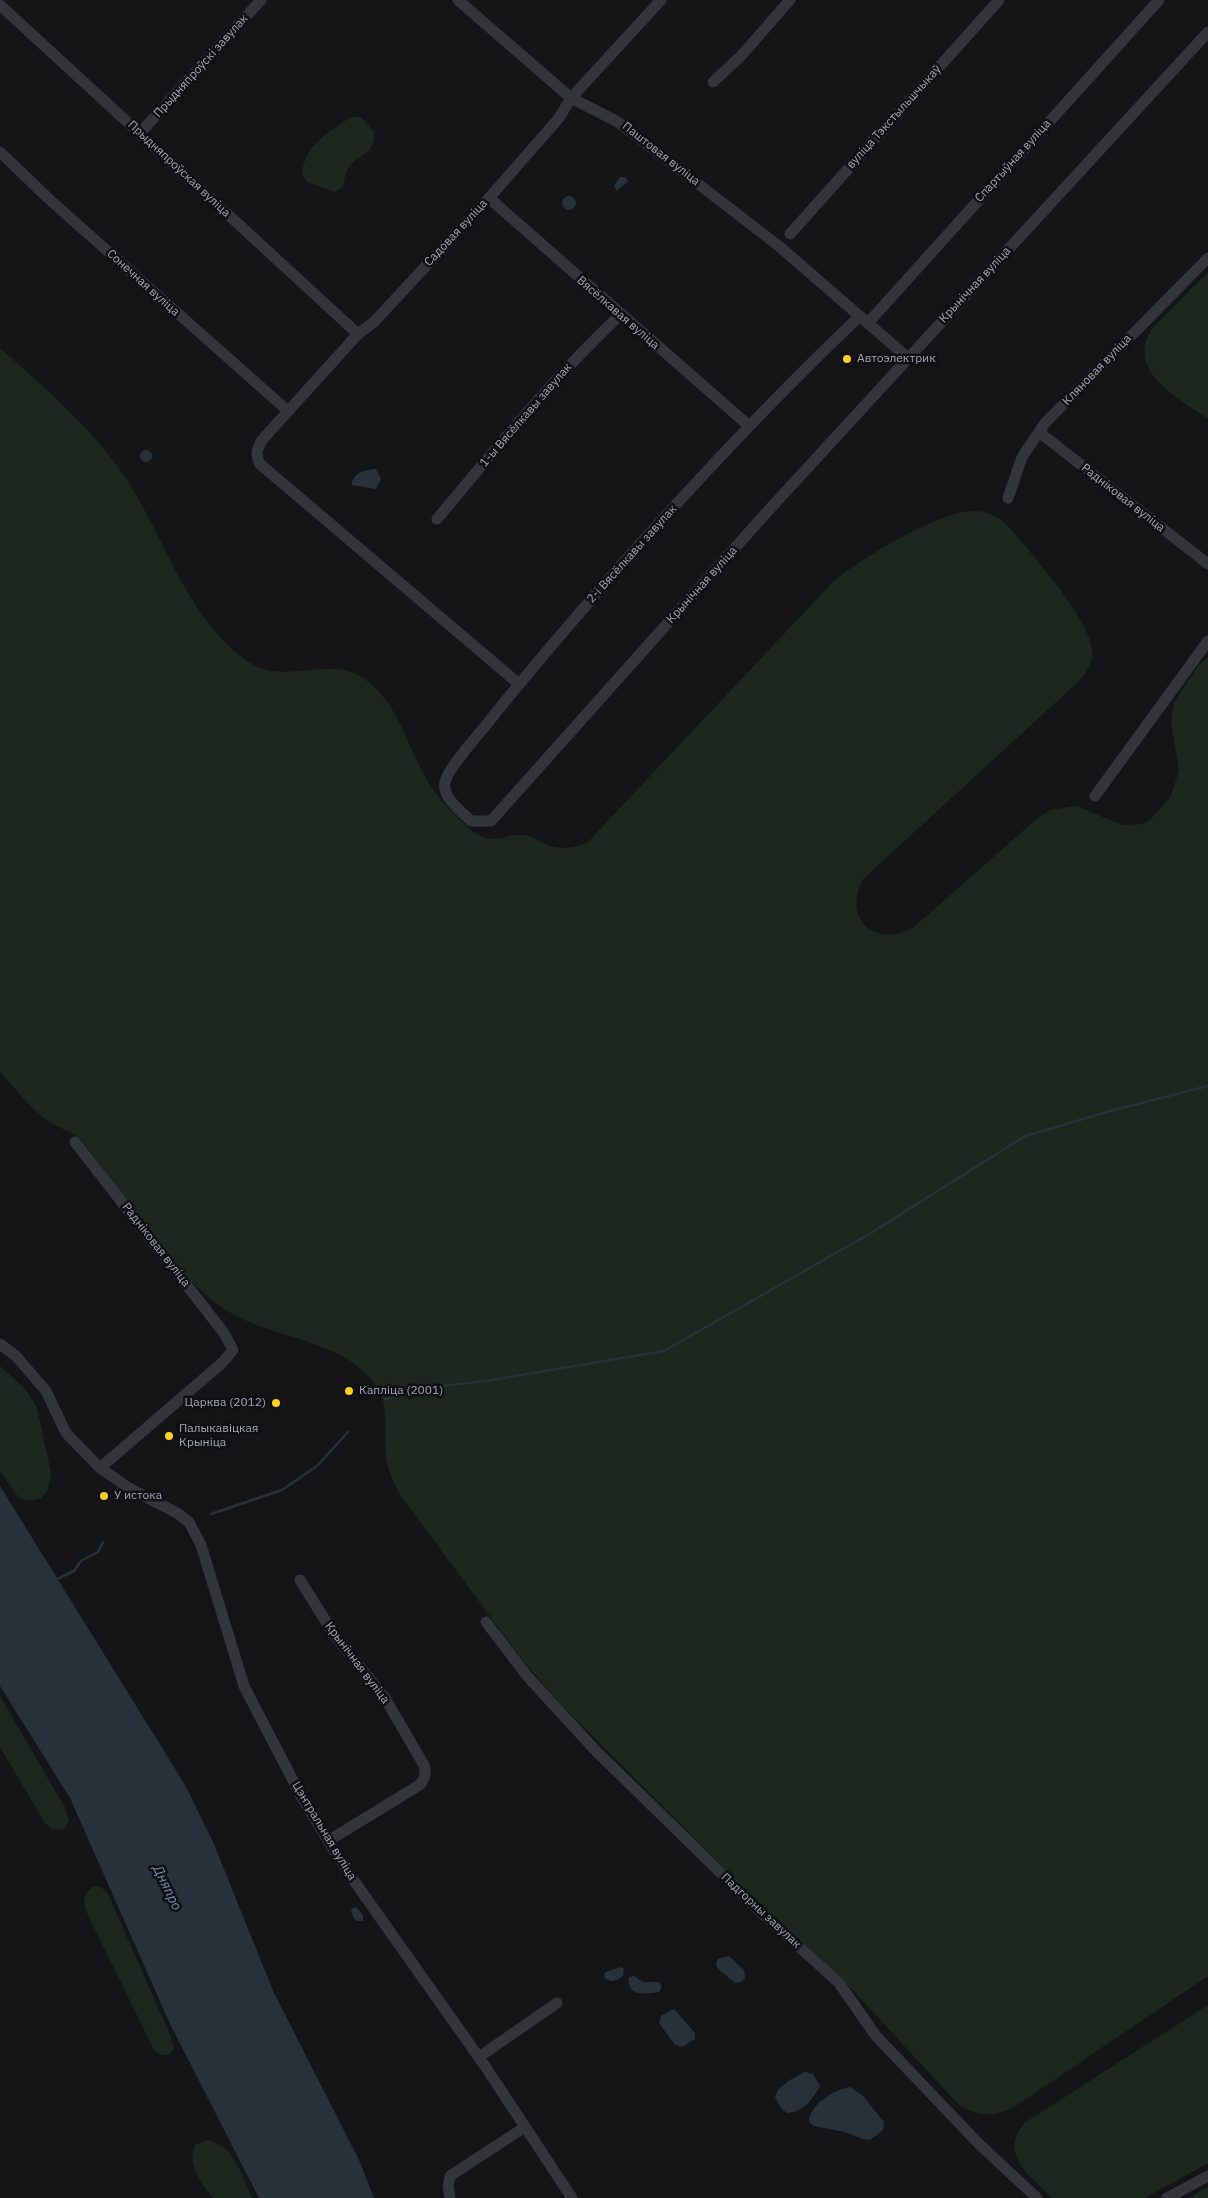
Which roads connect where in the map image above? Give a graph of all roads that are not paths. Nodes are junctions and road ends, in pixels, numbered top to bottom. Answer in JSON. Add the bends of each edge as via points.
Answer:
{"nodes":[{"id":1,"x":262,"y":0,"type":"edge"},
{"id":2,"x":458,"y":0,"type":"edge"},
{"id":3,"x":661,"y":0,"type":"edge"},
{"id":4,"x":790,"y":0,"type":"edge"},
{"id":5,"x":999,"y":0,"type":"edge"},
{"id":6,"x":1160,"y":0,"type":"edge"},
{"id":7,"x":0,"y":5,"type":"edge"},
{"id":8,"x":1208,"y":32,"type":"edge"},
{"id":9,"x":713,"y":82,"type":"dead end"},
{"id":10,"x":570,"y":98,"type":"junction"},
{"id":11,"x":140,"y":133,"type":"junction"},
{"id":12,"x":0,"y":152,"type":"edge"},
{"id":13,"x":489,"y":198,"type":"junction"},
{"id":14,"x":790,"y":234,"type":"dead end"},
{"id":15,"x":1208,"y":258,"type":"edge"},
{"id":16,"x":620,"y":315,"type":"junction"},
{"id":17,"x":864,"y":319,"type":"junction"},
{"id":18,"x":358,"y":334,"type":"junction"},
{"id":19,"x":908,"y":358,"type":"junction"},
{"id":20,"x":288,"y":411,"type":"junction"},
{"id":21,"x":748,"y":426,"type":"junction"},
{"id":22,"x":1038,"y":432,"type":"junction"},
{"id":23,"x":1008,"y":498,"type":"dead end"},
{"id":24,"x":437,"y":519,"type":"dead end"},
{"id":25,"x":1208,"y":564,"type":"edge"},
{"id":26,"x":1208,"y":641,"type":"edge"},
{"id":27,"x":519,"y":684,"type":"junction"},
{"id":28,"x":1096,"y":796,"type":"dead end"},
{"id":29,"x":75,"y":1142,"type":"dead end"},
{"id":30,"x":0,"y":1344,"type":"edge"},
{"id":31,"x":100,"y":1468,"type":"junction"},
{"id":32,"x":300,"y":1580,"type":"dead end"},
{"id":33,"x":486,"y":1622,"type":"dead end"},
{"id":34,"x":328,"y":1841,"type":"junction"},
{"id":35,"x":557,"y":2003,"type":"dead end"},
{"id":36,"x":478,"y":2057,"type":"junction"},
{"id":37,"x":525,"y":2127,"type":"junction"},
{"id":38,"x":1208,"y":2176,"type":"edge"},
{"id":39,"x":450,"y":2198,"type":"edge"},
{"id":40,"x":572,"y":2198,"type":"edge"},
{"id":41,"x":1037,"y":2198,"type":"edge"},
{"id":42,"x":1167,"y":2198,"type":"edge"}],
"edges":[{"from":1,"to":11,"type":"street","name":"Прыдняпроўскі завулак"},
{"from":2,"to":10,"type":"street","name":"Паштовая вуліца"},
{"from":3,"to":10,"type":"street","name":"Садовая вуліца"},
{"from":4,"to":9,"type":"street","via":[[741,56]]},
{"from":5,"to":14,"type":"street","name":"вуліца Тэкстыльшчыкаў"},
{"from":6,"to":17,"type":"street","name":"Спартыўная вуліца"},
{"from":7,"to":11,"type":"street","name":"Прыдняпроўская вуліца"},
{"from":8,"to":19,"type":"street","name":"Крынічная вуліца"},
{"from":10,"to":13,"type":"street","name":"Садовая вуліца","via":[[559,118]]},
{"from":10,"to":17,"type":"street","name":"Паштовая вуліца","via":[[630,130],[780,246]]},
{"from":11,"to":18,"type":"street","name":"Прыдняпроўская вуліца"},
{"from":12,"to":20,"type":"street","name":"Сонечная вуліца","via":[[64,213]]},
{"from":13,"to":16,"type":"street","name":"Вясёлкавая вуліца"},
{"from":13,"to":18,"type":"street","name":"Садовая вуліца","via":[[374,322]]},
{"from":15,"to":22,"type":"street","name":"Кляновая вуліца"},
{"from":16,"to":21,"type":"street","name":"Вясёлкавая вуліца"},
{"from":16,"to":24,"type":"street","name":"1-ы Вясёлкавы завулак","via":[[530,409]]},
{"from":17,"to":19,"type":"street","name":"Паштовая вуліца"},
{"from":17,"to":21,"type":"street"},
{"from":18,"to":20,"type":"street","name":"Садовая вуліца"},
{"from":19,"to":27,"type":"street","name":"Крынічная вуліца","via":[[491,821],[471,821],[446,793],[444,785]]},
{"from":20,"to":27,"type":"street","name":"Садовая вуліца","via":[[256,450],[260,464]]},
{"from":21,"to":27,"type":"street","name":"2-і Вясёлкавы завулак","via":[[668,512]]},
{"from":22,"to":23,"type":"street","name":"Кляновая вуліца","via":[[1022,457]]},
{"from":22,"to":25,"type":"street","name":"Радніковая вуліца"},
{"from":26,"to":28,"type":"street"},
{"from":29,"to":31,"type":"street","name":"Радніковая вуліца","via":[[224,1333],[232,1350],[222,1363]]},
{"from":30,"to":31,"type":"street","via":[[16,1356],[46,1391],[66,1433]]},
{"from":31,"to":34,"type":"street","name":"Цэнтральная вуліца","via":[[129,1488],[177,1513],[196,1532],[250,1701]]},
{"from":32,"to":34,"type":"street","name":"Крынічная вуліца","via":[[335,1636],[385,1698],[425,1767],[425,1776],[420,1784]]},
{"from":33,"to":41,"type":"street","name":"Падгорны завулак","via":[[528,1677],[596,1750],[765,1916],[839,1983],[876,2036],[978,2144]]},
{"from":34,"to":36,"type":"street","name":"Цэнтральная вуліца"},
{"from":35,"to":36,"type":"street"},
{"from":36,"to":37,"type":"street","name":"Цэнтральная вуліца"},
{"from":37,"to":39,"type":"street","via":[[450,2176]]},
{"from":37,"to":40,"type":"street","name":"Цэнтральная вуліца"},
{"from":38,"to":42,"type":"street"}]}
